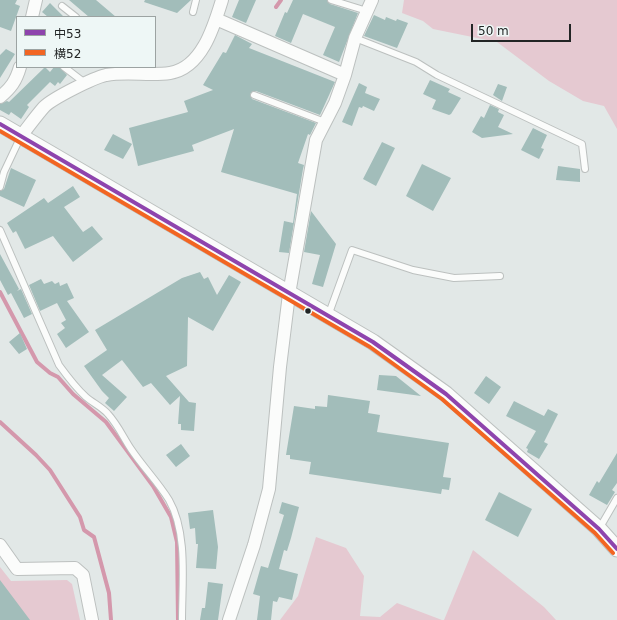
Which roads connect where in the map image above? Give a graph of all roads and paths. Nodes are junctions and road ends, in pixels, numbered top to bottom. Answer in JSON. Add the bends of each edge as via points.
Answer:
{"nodes":[{"id":1,"x":196,"y":0,"type":"edge"},
{"id":2,"x":222,"y":0,"type":"edge"},
{"id":3,"x":331,"y":0,"type":"edge"},
{"id":4,"x":372,"y":0,"type":"edge"},
{"id":5,"x":35,"y":1,"type":"edge"},
{"id":6,"x":62,"y":6,"type":"dead end"},
{"id":7,"x":367,"y":11,"type":"junction"},
{"id":8,"x":193,"y":12,"type":"dead end"},
{"id":9,"x":32,"y":16,"type":"edge"},
{"id":10,"x":73,"y":16,"type":"edge"},
{"id":11,"x":216,"y":18,"type":"junction"},
{"id":12,"x":356,"y":38,"type":"junction"},
{"id":13,"x":20,"y":68,"type":"edge"},
{"id":14,"x":65,"y":68,"type":"edge"},
{"id":15,"x":345,"y":75,"type":"junction"},
{"id":16,"x":85,"y":83,"type":"junction"},
{"id":17,"x":254,"y":95,"type":"dead end"},
{"id":18,"x":0,"y":97,"type":"edge"},
{"id":19,"x":325,"y":122,"type":"junction"},
{"id":20,"x":0,"y":124,"type":"edge"},
{"id":21,"x":21,"y":136,"type":"junction"},
{"id":22,"x":585,"y":169,"type":"dead end"},
{"id":23,"x":0,"y":187,"type":"edge"},
{"id":24,"x":0,"y":230,"type":"edge"},
{"id":25,"x":500,"y":276,"type":"dead end"},
{"id":26,"x":290,"y":294,"type":"junction"},
{"id":27,"x":328,"y":316,"type":"junction"},
{"id":28,"x":617,"y":498,"type":"edge"},
{"id":29,"x":599,"y":530,"type":"junction"},
{"id":30,"x":617,"y":540,"type":"edge"},
{"id":31,"x":0,"y":545,"type":"edge"},
{"id":32,"x":617,"y":549,"type":"edge"},
{"id":33,"x":92,"y":620,"type":"edge"},
{"id":34,"x":182,"y":620,"type":"edge"},
{"id":35,"x":229,"y":620,"type":"edge"}],
"edges":[{"from":1,"to":8,"type":"lane"},
{"from":2,"to":11,"type":"street"},
{"from":3,"to":7,"type":"lane"},
{"from":4,"to":7,"type":"street"},
{"from":5,"to":9,"type":"street"},
{"from":6,"to":10,"type":"lane"},
{"from":7,"to":12,"type":"street"},
{"from":11,"to":15,"type":"street"},
{"from":11,"to":16,"type":"street","via":[[203,48],[189,65],[171,73],[106,75]]},
{"from":12,"to":15,"type":"street"},
{"from":12,"to":22,"type":"lane","via":[[416,62],[437,75],[582,144]]},
{"from":13,"to":18,"type":"street","via":[[17,79]]},
{"from":14,"to":16,"type":"lane"},
{"from":15,"to":19,"type":"street"},
{"from":16,"to":21,"type":"street","via":[[45,106]]},
{"from":17,"to":19,"type":"lane"},
{"from":19,"to":26,"type":"street","via":[[316,140]]},
{"from":20,"to":21,"type":"street"},
{"from":21,"to":23,"type":"lane","via":[[4,172]]},
{"from":21,"to":26,"type":"street"},
{"from":24,"to":34,"type":"lane","via":[[59,364],[73,384],[106,412],[120,428],[131,449],[170,501],[177,518],[182,544]]},
{"from":25,"to":27,"type":"lane","via":[[454,278],[413,270],[352,250]]},
{"from":26,"to":27,"type":"street"},
{"from":26,"to":35,"type":"street","via":[[280,367],[269,489],[254,545]]},
{"from":27,"to":29,"type":"street","via":[[374,342],[446,394]]},
{"from":28,"to":29,"type":"lane"},
{"from":29,"to":30,"type":"street"},
{"from":29,"to":32,"type":"street"},
{"from":31,"to":33,"type":"street","via":[[17,569],[75,568],[82,575]]}]}
